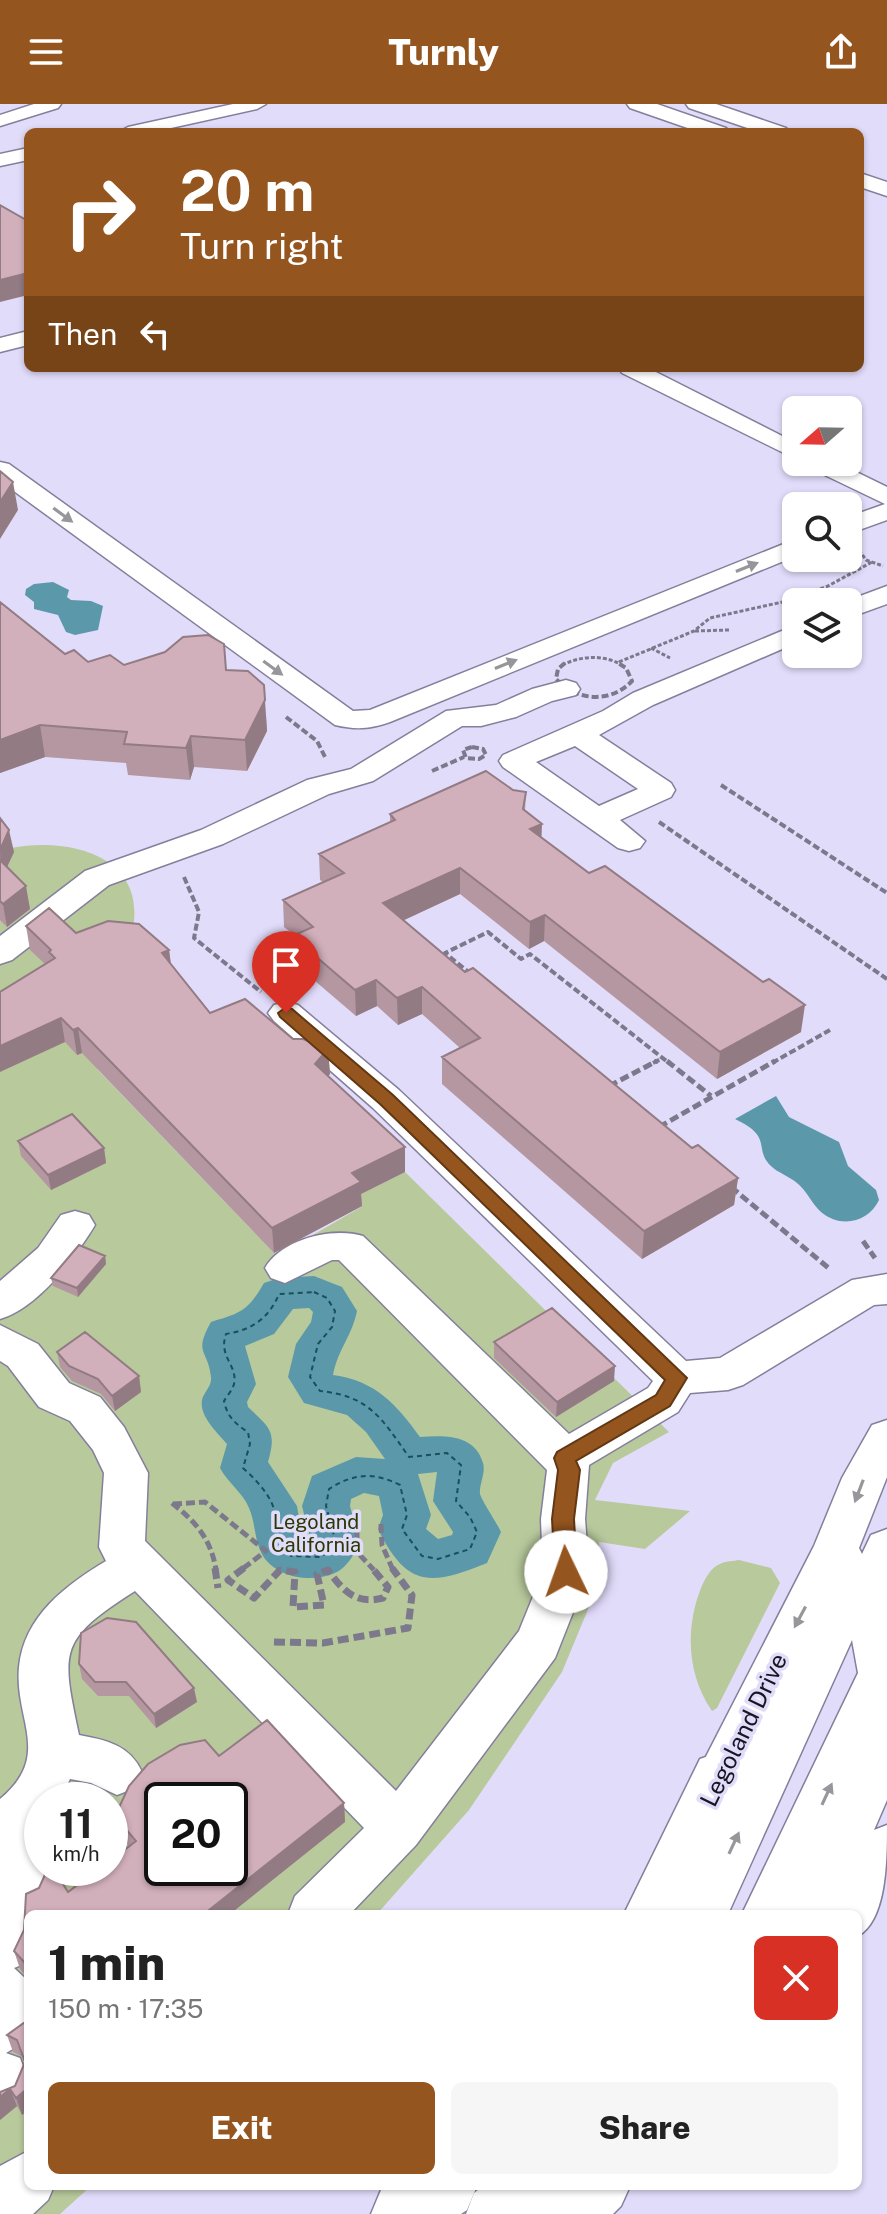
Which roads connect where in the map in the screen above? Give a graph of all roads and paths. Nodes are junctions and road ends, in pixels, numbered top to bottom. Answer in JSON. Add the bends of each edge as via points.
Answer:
{"nodes":[{"id":1,"x":52,"y":104,"type":"edge"},
{"id":2,"x":257,"y":104,"type":"edge"},
{"id":3,"x":637,"y":104,"type":"edge"},
{"id":4,"x":696,"y":104,"type":"edge"},
{"id":5,"x":0,"y":121,"type":"edge"},
{"id":6,"x":146,"y":128,"type":"edge"},
{"id":7,"x":707,"y":128,"type":"edge"},
{"id":8,"x":767,"y":128,"type":"edge"},
{"id":9,"x":24,"y":155,"type":"edge"},
{"id":10,"x":0,"y":160,"type":"edge"},
{"id":11,"x":864,"y":160,"type":"edge"},
{"id":12,"x":887,"y":168,"type":"edge"},
{"id":13,"x":864,"y":181,"type":"edge"},
{"id":14,"x":887,"y":189,"type":"edge"},
{"id":15,"x":24,"y":339,"type":"edge"},
{"id":16,"x":0,"y":345,"type":"edge"},
{"id":17,"x":638,"y":372,"type":"edge"},
{"id":18,"x":782,"y":445,"type":"edge"},
{"id":19,"x":0,"y":469,"type":"edge"},
{"id":20,"x":845,"y":476,"type":"edge"},
{"id":21,"x":887,"y":497,"type":"edge"},
{"id":22,"x":887,"y":511,"type":"edge"},
{"id":23,"x":862,"y":521,"type":"edge"},
{"id":24,"x":782,"y":553,"type":"edge"},
{"id":25,"x":872,"y":562,"type":"dead end"},
{"id":26,"x":887,"y":594,"type":"edge"},
{"id":27,"x":862,"y":604,"type":"edge"},
{"id":28,"x":782,"y":639,"type":"edge"},
{"id":29,"x":619,"y":662,"type":"dead end"},
{"id":30,"x":566,"y":689,"type":"dead end"},
{"id":31,"x":284,"y":715,"type":"dead end"},
{"id":32,"x":577,"y":734,"type":"junction"},
{"id":33,"x":472,"y":747,"type":"joint"},
{"id":34,"x":721,"y":785,"type":"dead end"},
{"id":35,"x":318,"y":787,"type":"junction"},
{"id":36,"x":652,"y":817,"type":"dead end"},
{"id":37,"x":597,"y":819,"type":"junction"},
{"id":38,"x":629,"y":841,"type":"dead end"},
{"id":39,"x":173,"y":851,"type":"junction"},
{"id":40,"x":887,"y":893,"type":"edge"},
{"id":41,"x":0,"y":953,"type":"edge"},
{"id":42,"x":887,"y":979,"type":"edge"},
{"id":43,"x":480,"y":981,"type":"edge"},
{"id":44,"x":286,"y":1013,"type":"joint"},
{"id":45,"x":830,"y":1030,"type":"dead end"},
{"id":46,"x":663,"y":1058,"type":"junction"},
{"id":47,"x":596,"y":1077,"type":"edge"},
{"id":48,"x":608,"y":1086,"type":"junction"},
{"id":49,"x":620,"y":1096,"type":"edge"},
{"id":50,"x":711,"y":1096,"type":"junction"},
{"id":51,"x":669,"y":1136,"type":"edge"},
{"id":52,"x":728,"y":1184,"type":"edge"},
{"id":53,"x":75,"y":1225,"type":"dead end"},
{"id":54,"x":863,"y":1241,"type":"dead end"},
{"id":55,"x":285,"y":1268,"type":"dead end"},
{"id":56,"x":833,"y":1271,"type":"dead end"},
{"id":57,"x":884,"y":1277,"type":"edge"},
{"id":58,"x":0,"y":1304,"type":"edge"},
{"id":59,"x":0,"y":1341,"type":"edge"},
{"id":60,"x":677,"y":1378,"type":"junction"},
{"id":61,"x":887,"y":1437,"type":"edge"},
{"id":62,"x":565,"y":1458,"type":"junction"},
{"id":63,"x":126,"y":1486,"type":"junction"},
{"id":64,"x":173,"y":1504,"type":"junction"},
{"id":65,"x":381,"y":1524,"type":"dead end"},
{"id":66,"x":357,"y":1530,"type":"dead end"},
{"id":67,"x":836,"y":1548,"type":"junction"},
{"id":68,"x":887,"y":1548,"type":"edge"},
{"id":69,"x":139,"y":1564,"type":"junction"},
{"id":70,"x":865,"y":1611,"type":"edge"},
{"id":71,"x":214,"y":1615,"type":"junction"},
{"id":72,"x":266,"y":1641,"type":"dead end"},
{"id":73,"x":884,"y":1668,"type":"edge"},
{"id":74,"x":887,"y":1741,"type":"edge"},
{"id":75,"x":53,"y":1753,"type":"junction"},
{"id":76,"x":117,"y":1772,"type":"dead end"},
{"id":77,"x":720,"y":1778,"type":"joint"},
{"id":78,"x":0,"y":1827,"type":"edge"},
{"id":79,"x":398,"y":1828,"type":"junction"},
{"id":80,"x":886,"y":1847,"type":"edge"},
{"id":81,"x":8,"y":1878,"type":"edge"},
{"id":82,"x":318,"y":1910,"type":"edge"},
{"id":83,"x":656,"y":1910,"type":"edge"},
{"id":84,"x":703,"y":1910,"type":"edge"},
{"id":85,"x":771,"y":1910,"type":"edge"},
{"id":86,"x":804,"y":1910,"type":"edge"},
{"id":87,"x":852,"y":1910,"type":"edge"},
{"id":88,"x":0,"y":1948,"type":"edge"},
{"id":89,"x":0,"y":1989,"type":"edge"},
{"id":90,"x":0,"y":2028,"type":"edge"},
{"id":91,"x":24,"y":2184,"type":"edge"},
{"id":92,"x":438,"y":2190,"type":"edge"},
{"id":93,"x":522,"y":2190,"type":"edge"},
{"id":94,"x":597,"y":2190,"type":"edge"},
{"id":95,"x":0,"y":2205,"type":"edge"},
{"id":96,"x":405,"y":2214,"type":"edge"},
{"id":97,"x":495,"y":2214,"type":"edge"},
{"id":98,"x":563,"y":2214,"type":"edge"}],
"edges":[{"from":1,"to":5,"type":"street"},
{"from":2,"to":6,"type":"street"},
{"from":3,"to":7,"type":"main road"},
{"from":4,"to":8,"type":"main road"},
{"from":9,"to":10,"type":"street"},
{"from":11,"to":12,"type":"main road"},
{"from":13,"to":14,"type":"main road"},
{"from":15,"to":16,"type":"street"},
{"from":17,"to":18,"type":"street"},
{"from":19,"to":24,"type":"street","one_way":true,"via":[[345,719],[380,716]]},
{"from":20,"to":21,"type":"street"},
{"from":22,"to":23,"type":"street"},
{"from":25,"to":29,"type":"path","via":[[787,601],[710,618],[694,631]]},
{"from":26,"to":27,"type":"street"},
{"from":28,"to":32,"type":"street","via":[[643,699]]},
{"from":30,"to":35,"type":"street","via":[[506,711],[456,717],[362,775]]},
{"from":31,"to":35,"type":"path","via":[[325,751]]},
{"from":32,"to":37,"type":"street","via":[[660,790]]},
{"from":32,"to":37,"type":"street","via":[[514,761]]},
{"from":33,"to":33,"type":"path","via":[[462,753],[466,758],[486,755]]},
{"from":34,"to":40,"type":"path"},
{"from":35,"to":39,"type":"street"},
{"from":36,"to":42,"type":"path"},
{"from":37,"to":38,"type":"street"},
{"from":39,"to":41,"type":"street","via":[[97,878]]},
{"from":39,"to":44,"type":"path","via":[[199,912],[194,938]]},
{"from":43,"to":46,"type":"path","via":[[445,953],[488,932],[521,959],[530,954]]},
{"from":44,"to":60,"type":"street","via":[[386,1099]]},
{"from":45,"to":50,"type":"path"},
{"from":46,"to":48,"type":"path"},
{"from":46,"to":50,"type":"path"},
{"from":47,"to":48,"type":"path"},
{"from":48,"to":49,"type":"path"},
{"from":50,"to":51,"type":"path","via":[[657,1126]]},
{"from":52,"to":56,"type":"path"},
{"from":53,"to":58,"type":"street","via":[[52,1258]]},
{"from":54,"to":57,"type":"path"},
{"from":55,"to":62,"type":"street","via":[[326,1246],[349,1246]]},
{"from":57,"to":60,"type":"street","via":[[728,1374]]},
{"from":59,"to":63,"type":"street","via":[[23,1355],[54,1395],[85,1409],[109,1439],[126,1473]]},
{"from":60,"to":62,"type":"street","via":[[663,1400]]},
{"from":61,"to":67,"type":"street","name":"Legoland Drive","one_way":true},
{"from":62,"to":79,"type":"street","via":[[566,1572],[538,1643]]},
{"from":63,"to":64,"type":"path"},
{"from":63,"to":69,"type":"street","via":[[122,1547]]},
{"from":64,"to":66,"type":"path","via":[[205,1502],[266,1551],[228,1580],[254,1598],[280,1570],[295,1572],[293,1607],[324,1605],[317,1574],[328,1570],[344,1594],[355,1600],[370,1603],[383,1598],[388,1587],[383,1576],[363,1564],[354,1548]]},
{"from":64,"to":71,"type":"path","via":[[206,1532],[214,1553]]},
{"from":65,"to":72,"type":"path","via":[[379,1540],[389,1568],[412,1595],[408,1628],[323,1643]]},
{"from":67,"to":70,"type":"street"},
{"from":67,"to":77,"type":"street","name":"Legoland Drive","one_way":true},
{"from":68,"to":73,"type":"street","via":[[868,1603]]},
{"from":69,"to":71,"type":"street"},
{"from":69,"to":75,"type":"street","via":[[91,1596],[53,1635],[41,1678],[54,1732]]},
{"from":70,"to":73,"type":"street"},
{"from":84,"to":70,"type":"street","name":"Legoland Drive","one_way":true},
{"from":71,"to":79,"type":"street"},
{"from":85,"to":73,"type":"street","one_way":true},
{"from":74,"to":86,"type":"street","via":[[852,1823]]},
{"from":75,"to":76,"type":"street","via":[[102,1762]]},
{"from":75,"to":78,"type":"street","via":[[50,1770],[25,1810]]},
{"from":77,"to":83,"type":"main road","name":"Legoland Drive"},
{"from":79,"to":82,"type":"street"},
{"from":80,"to":87,"type":"street"},
{"from":81,"to":88,"type":"street"},
{"from":89,"to":90,"type":"street","via":[[19,2012]]},
{"from":91,"to":95,"type":"street"},
{"from":92,"to":96,"type":"main road"},
{"from":93,"to":97,"type":"street"},
{"from":94,"to":98,"type":"street"}]}
